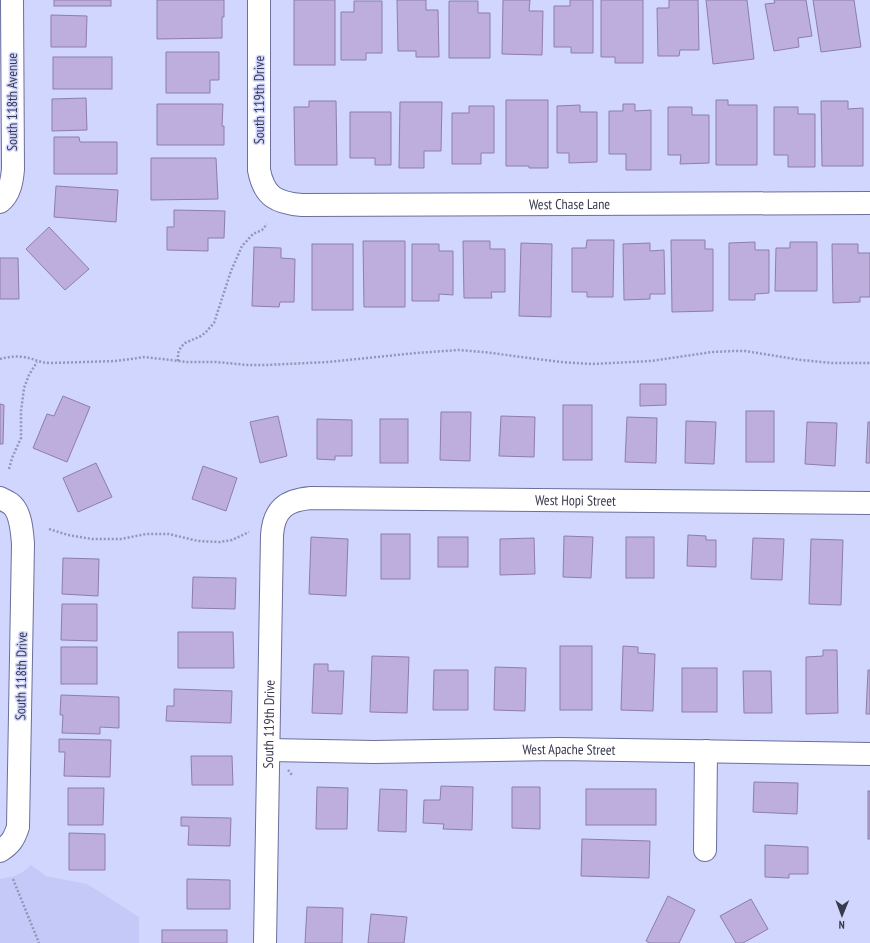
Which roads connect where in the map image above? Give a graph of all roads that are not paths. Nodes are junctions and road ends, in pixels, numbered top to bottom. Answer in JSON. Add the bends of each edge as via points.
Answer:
{"nodes":[{"id":1,"x":12,"y":0,"type":"edge"},
{"id":2,"x":259,"y":0,"type":"edge"},
{"id":3,"x":271,"y":196,"type":"joint"},
{"id":4,"x":1,"y":202,"type":"edge"},
{"id":5,"x":870,"y":203,"type":"edge"},
{"id":6,"x":6,"y":502,"type":"edge"},
{"id":7,"x":870,"y":503,"type":"edge"},
{"id":8,"x":282,"y":507,"type":"joint"},
{"id":9,"x":268,"y":750,"type":"junction"},
{"id":10,"x":706,"y":751,"type":"junction"},
{"id":11,"x":870,"y":754,"type":"edge"},
{"id":12,"x":4,"y":849,"type":"edge"},
{"id":13,"x":705,"y":850,"type":"dead end"},
{"id":14,"x":265,"y":943,"type":"edge"}],
"edges":[{"from":1,"to":4,"type":"street","name":"South 118th Avenue","via":[[13,169],[8,192]]},
{"from":2,"to":3,"type":"street","name":"South 119th Drive","via":[[259,170],[261,180]]},
{"from":3,"to":5,"type":"street","name":"West Chase Lane","via":[[290,204],[302,205]]},
{"from":6,"to":12,"type":"street","name":"South 118th Drive","via":[[19,517],[23,544],[19,816],[15,838]]},
{"from":7,"to":8,"type":"street","name":"West Hopi Street","via":[[311,498],[291,502]]},
{"from":8,"to":9,"type":"street","name":"South 119th Drive","via":[[272,526]]},
{"from":9,"to":10,"type":"street","name":"West Apache Street"},
{"from":9,"to":14,"type":"street","name":"South 119th Drive"},
{"from":10,"to":11,"type":"street","name":"West Apache Street"},
{"from":10,"to":13,"type":"street"}]}
